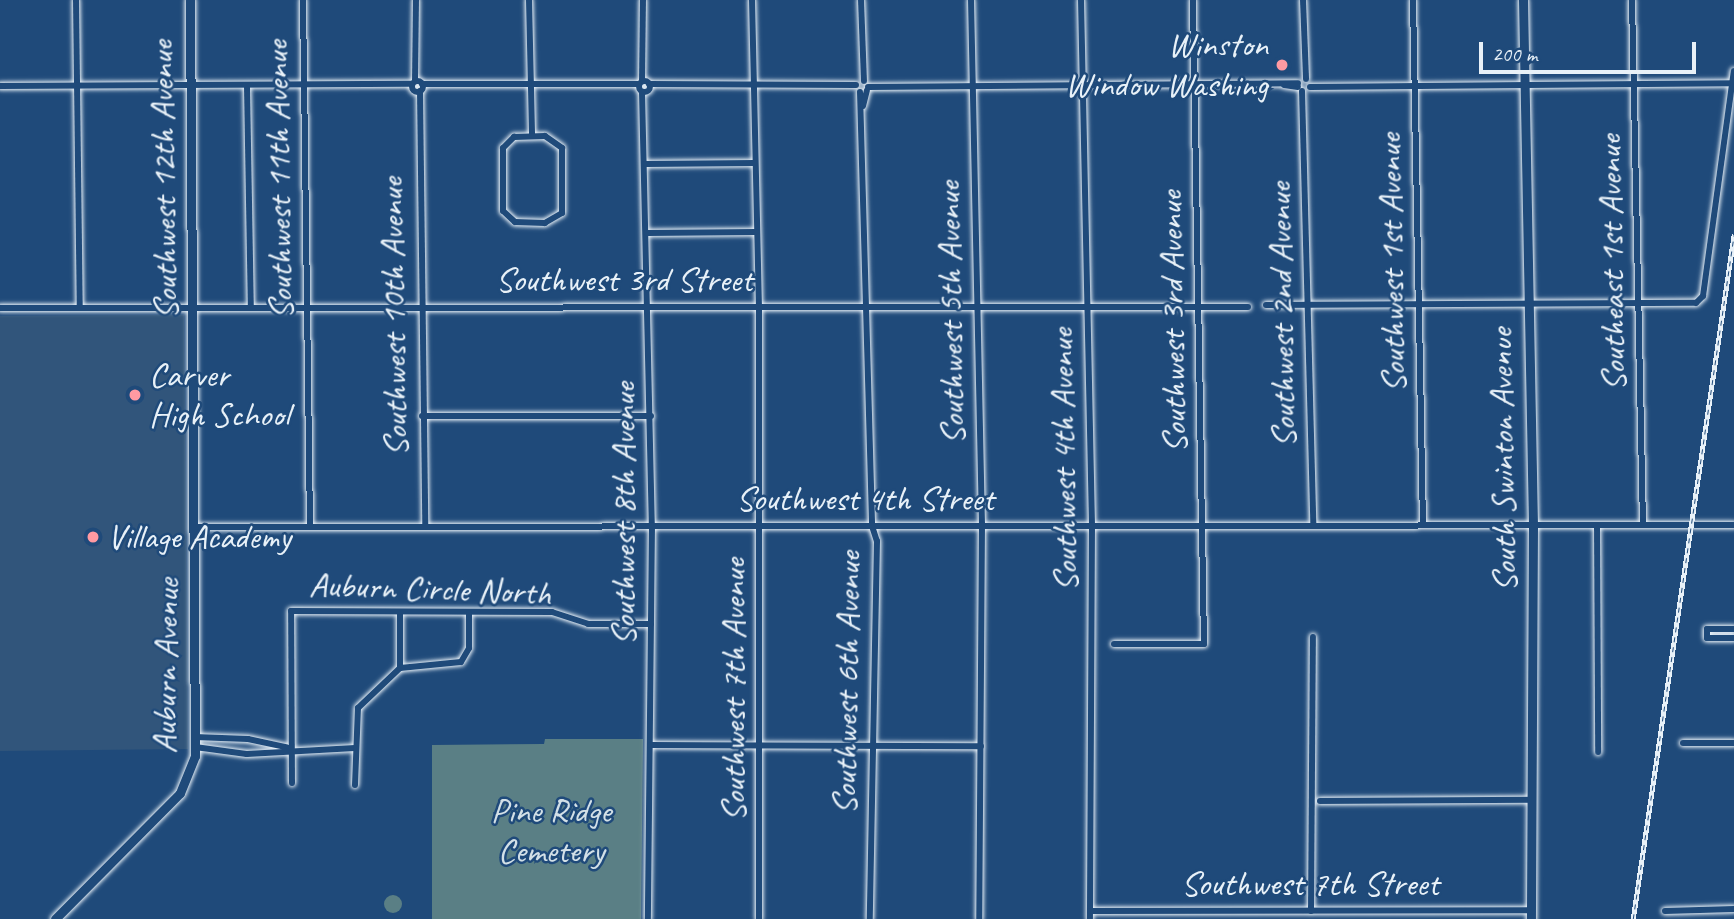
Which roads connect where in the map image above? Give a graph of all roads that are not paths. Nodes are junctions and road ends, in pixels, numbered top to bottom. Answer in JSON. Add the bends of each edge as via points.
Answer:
{"nodes":[{"id":1,"x":76,"y":0,"type":"edge"},
{"id":2,"x":190,"y":0,"type":"edge"},
{"id":3,"x":303,"y":0,"type":"edge"},
{"id":4,"x":416,"y":0,"type":"edge"},
{"id":5,"x":529,"y":0,"type":"edge"},
{"id":6,"x":643,"y":0,"type":"edge"},
{"id":7,"x":752,"y":0,"type":"edge"},
{"id":8,"x":861,"y":0,"type":"edge"},
{"id":9,"x":971,"y":0,"type":"edge"},
{"id":10,"x":1082,"y":0,"type":"edge"},
{"id":11,"x":1193,"y":0,"type":"edge"},
{"id":12,"x":1303,"y":0,"type":"edge"},
{"id":13,"x":1413,"y":0,"type":"edge"},
{"id":14,"x":1523,"y":0,"type":"edge"},
{"id":15,"x":1632,"y":0,"type":"edge"},
{"id":16,"x":1734,"y":71,"type":"edge"},
{"id":17,"x":1733,"y":83,"type":"edge"},
{"id":18,"x":1415,"y":84,"type":"junction"},
{"id":19,"x":1525,"y":84,"type":"junction"},
{"id":20,"x":1634,"y":84,"type":"junction"},
{"id":21,"x":972,"y":85,"type":"junction"},
{"id":22,"x":1195,"y":85,"type":"junction"},
{"id":23,"x":1304,"y":85,"type":"junction"},
{"id":24,"x":0,"y":86,"type":"edge"},
{"id":25,"x":304,"y":86,"type":"junction"},
{"id":26,"x":417,"y":86,"type":"junction"},
{"id":27,"x":531,"y":86,"type":"junction"},
{"id":28,"x":1083,"y":86,"type":"junction"},
{"id":29,"x":77,"y":87,"type":"junction"},
{"id":30,"x":191,"y":87,"type":"junction"},
{"id":31,"x":247,"y":87,"type":"junction"},
{"id":32,"x":644,"y":87,"type":"junction"},
{"id":33,"x":862,"y":87,"type":"junction"},
{"id":34,"x":753,"y":88,"type":"junction"},
{"id":35,"x":532,"y":136,"type":"junction"},
{"id":36,"x":755,"y":163,"type":"junction"},
{"id":37,"x":646,"y":164,"type":"junction"},
{"id":38,"x":756,"y":232,"type":"junction"},
{"id":39,"x":647,"y":233,"type":"junction"},
{"id":40,"x":1419,"y":304,"type":"junction"},
{"id":41,"x":1529,"y":304,"type":"junction"},
{"id":42,"x":1639,"y":304,"type":"junction"},
{"id":43,"x":1088,"y":305,"type":"junction"},
{"id":44,"x":1266,"y":305,"type":"dead end"},
{"id":45,"x":1309,"y":305,"type":"junction"},
{"id":46,"x":649,"y":306,"type":"junction"},
{"id":47,"x":759,"y":306,"type":"junction"},
{"id":48,"x":867,"y":306,"type":"junction"},
{"id":49,"x":976,"y":306,"type":"junction"},
{"id":50,"x":1199,"y":306,"type":"junction"},
{"id":51,"x":80,"y":307,"type":"junction"},
{"id":52,"x":193,"y":307,"type":"junction"},
{"id":53,"x":251,"y":307,"type":"junction"},
{"id":54,"x":306,"y":307,"type":"junction"},
{"id":55,"x":419,"y":307,"type":"junction"},
{"id":56,"x":1248,"y":307,"type":"dead end"},
{"id":57,"x":0,"y":308,"type":"edge"},
{"id":58,"x":422,"y":416,"type":"junction"},
{"id":59,"x":651,"y":416,"type":"junction"},
{"id":60,"x":982,"y":524,"type":"junction"},
{"id":61,"x":652,"y":525,"type":"junction"},
{"id":62,"x":1092,"y":525,"type":"junction"},
{"id":63,"x":1202,"y":525,"type":"junction"},
{"id":64,"x":1312,"y":525,"type":"junction"},
{"id":65,"x":1423,"y":525,"type":"junction"},
{"id":66,"x":1597,"y":525,"type":"junction"},
{"id":67,"x":1643,"y":525,"type":"junction"},
{"id":68,"x":1734,"y":525,"type":"edge"},
{"id":69,"x":760,"y":526,"type":"junction"},
{"id":70,"x":872,"y":526,"type":"junction"},
{"id":71,"x":1533,"y":526,"type":"junction"},
{"id":72,"x":196,"y":527,"type":"junction"},
{"id":73,"x":310,"y":527,"type":"junction"},
{"id":74,"x":425,"y":527,"type":"junction"},
{"id":75,"x":400,"y":612,"type":"junction"},
{"id":76,"x":469,"y":612,"type":"junction"},
{"id":77,"x":651,"y":624,"type":"junction"},
{"id":78,"x":1734,"y":629,"type":"edge"},
{"id":79,"x":1313,"y":637,"type":"dead end"},
{"id":80,"x":1734,"y":638,"type":"edge"},
{"id":81,"x":1114,"y":644,"type":"dead end"},
{"id":82,"x":400,"y":668,"type":"junction"},
{"id":83,"x":195,"y":742,"type":"junction"},
{"id":84,"x":1683,"y":743,"type":"dead end"},
{"id":85,"x":1734,"y":743,"type":"edge"},
{"id":86,"x":650,"y":745,"type":"junction"},
{"id":87,"x":872,"y":745,"type":"junction"},
{"id":88,"x":761,"y":746,"type":"junction"},
{"id":89,"x":981,"y":746,"type":"junction"},
{"id":90,"x":355,"y":748,"type":"junction"},
{"id":91,"x":292,"y":749,"type":"junction"},
{"id":92,"x":1598,"y":752,"type":"dead end"},
{"id":93,"x":292,"y":783,"type":"dead end"},
{"id":94,"x":355,"y":785,"type":"dead end"},
{"id":95,"x":1532,"y":800,"type":"junction"},
{"id":96,"x":1320,"y":801,"type":"dead end"},
{"id":97,"x":1734,"y":909,"type":"edge"},
{"id":98,"x":1090,"y":911,"type":"junction"},
{"id":99,"x":1311,"y":911,"type":"junction"},
{"id":100,"x":1665,"y":911,"type":"dead end"},
{"id":101,"x":1531,"y":914,"type":"edge"},
{"id":102,"x":55,"y":919,"type":"edge"},
{"id":103,"x":649,"y":919,"type":"edge"},
{"id":104,"x":760,"y":919,"type":"edge"},
{"id":105,"x":870,"y":919,"type":"edge"},
{"id":106,"x":979,"y":919,"type":"edge"},
{"id":107,"x":1090,"y":919,"type":"edge"}],
"edges":[{"from":1,"to":29,"type":"street"},
{"from":2,"to":30,"type":"street","name":"Southwest 12th Avenue"},
{"from":3,"to":25,"type":"street","name":"Southwest 11th Avenue"},
{"from":4,"to":26,"type":"street","name":"Southwest 10th Avenue"},
{"from":5,"to":27,"type":"street"},
{"from":6,"to":32,"type":"street","name":"Southwest 8th Avenue"},
{"from":7,"to":34,"type":"street","name":"Southwest 7th Avenue"},
{"from":8,"to":33,"type":"street","name":"Southwest 6th Avenue"},
{"from":9,"to":21,"type":"street","name":"Southwest 5th Avenue"},
{"from":10,"to":28,"type":"street","name":"Southwest 4th Avenue"},
{"from":11,"to":22,"type":"street","name":"Southwest 3rd Avenue"},
{"from":12,"to":23,"type":"street","name":"Southwest 2nd Avenue"},
{"from":13,"to":18,"type":"street","name":"Southwest 1st Avenue"},
{"from":14,"to":19,"type":"street","name":"South Swinton Avenue"},
{"from":15,"to":20,"type":"street","name":"Southeast 1st Avenue"},
{"from":16,"to":17,"type":"street"},
{"from":17,"to":20,"type":"street"},
{"from":17,"to":42,"type":"street","via":[[1703,296],[1696,303]]},
{"from":18,"to":19,"type":"street"},
{"from":18,"to":23,"type":"street"},
{"from":18,"to":40,"type":"street","name":"Southwest 1st Avenue"},
{"from":19,"to":20,"type":"street"},
{"from":19,"to":41,"type":"street","name":"South Swinton Avenue"},
{"from":20,"to":42,"type":"street","name":"Southeast 1st Avenue"},
{"from":21,"to":28,"type":"street"},
{"from":21,"to":33,"type":"street"},
{"from":21,"to":49,"type":"street","name":"Southwest 5th Avenue"},
{"from":22,"to":23,"type":"street"},
{"from":22,"to":28,"type":"street"},
{"from":22,"to":50,"type":"street","name":"Southwest 3rd Avenue"},
{"from":23,"to":45,"type":"street","name":"Southwest 2nd Avenue"},
{"from":24,"to":29,"type":"street"},
{"from":25,"to":26,"type":"street"},
{"from":25,"to":31,"type":"street"},
{"from":25,"to":54,"type":"street","name":"Southwest 11th Avenue"},
{"from":26,"to":27,"type":"street"},
{"from":26,"to":55,"type":"street","name":"Southwest 10th Avenue"},
{"from":27,"to":32,"type":"street"},
{"from":27,"to":35,"type":"street"},
{"from":28,"to":43,"type":"street","name":"Southwest 4th Avenue"},
{"from":29,"to":30,"type":"street"},
{"from":29,"to":51,"type":"street"},
{"from":30,"to":31,"type":"street"},
{"from":30,"to":52,"type":"street","name":"Southwest 12th Avenue"},
{"from":31,"to":53,"type":"street"},
{"from":32,"to":34,"type":"street"},
{"from":32,"to":37,"type":"street","name":"Southwest 8th Avenue"},
{"from":33,"to":34,"type":"street"},
{"from":33,"to":48,"type":"street","name":"Southwest 6th Avenue"},
{"from":34,"to":36,"type":"street","name":"Southwest 7th Avenue"},
{"from":35,"to":35,"type":"street","via":[[555,139],[563,153],[564,207],[559,217],[545,223],[515,222],[502,206],[503,148],[514,137]]},
{"from":36,"to":37,"type":"street"},
{"from":36,"to":38,"type":"street","name":"Southwest 7th Avenue"},
{"from":37,"to":39,"type":"street","name":"Southwest 8th Avenue"},
{"from":38,"to":39,"type":"street"},
{"from":38,"to":47,"type":"street","name":"Southwest 7th Avenue"},
{"from":39,"to":46,"type":"street","name":"Southwest 8th Avenue"},
{"from":40,"to":41,"type":"street"},
{"from":40,"to":45,"type":"street"},
{"from":40,"to":65,"type":"street","name":"Southwest 1st Avenue"},
{"from":41,"to":42,"type":"street"},
{"from":41,"to":71,"type":"street","name":"South Swinton Avenue"},
{"from":42,"to":67,"type":"street","name":"Southeast 1st Avenue"},
{"from":43,"to":49,"type":"street","name":"Southwest 3rd Street"},
{"from":43,"to":50,"type":"street","name":"Southwest 3rd Street"},
{"from":43,"to":62,"type":"street","name":"Southwest 4th Avenue"},
{"from":44,"to":45,"type":"street"},
{"from":45,"to":64,"type":"street","name":"Southwest 2nd Avenue"},
{"from":46,"to":47,"type":"street","name":"Southwest 3rd Street"},
{"from":46,"to":55,"type":"street","name":"Southwest 3rd Street"},
{"from":46,"to":59,"type":"street","name":"Southwest 8th Avenue"},
{"from":47,"to":48,"type":"street","name":"Southwest 3rd Street"},
{"from":47,"to":69,"type":"street","name":"Southwest 7th Avenue"},
{"from":48,"to":49,"type":"street","name":"Southwest 3rd Street"},
{"from":48,"to":70,"type":"street","name":"Southwest 6th Avenue"},
{"from":49,"to":60,"type":"street","name":"Southwest 5th Avenue"},
{"from":50,"to":56,"type":"street","name":"Southwest 3rd Street"},
{"from":50,"to":63,"type":"street","name":"Southwest 3rd Avenue"},
{"from":51,"to":52,"type":"street","name":"Southwest 3rd Street"},
{"from":51,"to":57,"type":"street","name":"Southwest 3rd Street"},
{"from":52,"to":53,"type":"street","name":"Southwest 3rd Street"},
{"from":52,"to":72,"type":"street","name":"Southwest 12th Avenue"},
{"from":53,"to":54,"type":"street","name":"Southwest 3rd Street"},
{"from":54,"to":55,"type":"street","name":"Southwest 3rd Street"},
{"from":54,"to":73,"type":"street","name":"Southwest 11th Avenue"},
{"from":55,"to":58,"type":"street","name":"Southwest 10th Avenue"},
{"from":58,"to":59,"type":"street"},
{"from":58,"to":74,"type":"street","name":"Southwest 10th Avenue"},
{"from":59,"to":61,"type":"street","name":"Southwest 8th Avenue"},
{"from":60,"to":62,"type":"street","name":"Southwest 4th Street"},
{"from":60,"to":70,"type":"street","name":"Southwest 4th Street"},
{"from":60,"to":89,"type":"street","name":"Southwest 5th Avenue"},
{"from":61,"to":69,"type":"street","name":"Southwest 4th Street"},
{"from":61,"to":74,"type":"street","name":"Southwest 4th Street"},
{"from":61,"to":77,"type":"street","name":"Southwest 8th Avenue"},
{"from":62,"to":63,"type":"street","name":"Southwest 4th Street"},
{"from":62,"to":98,"type":"street","name":"Southwest 4th Avenue"},
{"from":63,"to":64,"type":"street","name":"Southwest 4th Street"},
{"from":63,"to":81,"type":"street","name":"Southwest 3rd Avenue","via":[[1204,644]]},
{"from":64,"to":65,"type":"street","name":"Southwest 4th Street"},
{"from":65,"to":71,"type":"street","name":"Southwest 4th Street"},
{"from":66,"to":67,"type":"street","name":"Southwest 4th Street"},
{"from":66,"to":71,"type":"street","name":"Southwest 4th Street"},
{"from":66,"to":92,"type":"street"},
{"from":67,"to":68,"type":"street","name":"Southwest 4th Street"},
{"from":69,"to":70,"type":"street","name":"Southwest 4th Street"},
{"from":69,"to":88,"type":"street","name":"Southwest 7th Avenue"},
{"from":70,"to":87,"type":"street","name":"Southwest 6th Avenue","via":[[877,541]]},
{"from":71,"to":95,"type":"street","name":"South Swinton Avenue"},
{"from":72,"to":73,"type":"street","name":"Southwest 4th Street"},
{"from":72,"to":83,"type":"street","name":"Auburn Avenue"},
{"from":73,"to":74,"type":"street","name":"Southwest 4th Street"},
{"from":75,"to":76,"type":"street","name":"Auburn Circle North"},
{"from":75,"to":82,"type":"street"},
{"from":75,"to":91,"type":"street","name":"Auburn Circle North","via":[[291,611]]},
{"from":76,"to":77,"type":"street","name":"Auburn Circle North","via":[[552,612],[588,624]]},
{"from":76,"to":82,"type":"street","via":[[469,648],[461,662]]},
{"from":77,"to":86,"type":"street","name":"Southwest 8th Avenue"},
{"from":78,"to":80,"type":"street","via":[[1707,629],[1707,638]]},
{"from":79,"to":99,"type":"street"},
{"from":82,"to":90,"type":"street","via":[[358,708]]},
{"from":83,"to":91,"type":"street","via":[[248,739]]},
{"from":83,"to":91,"type":"street","via":[[247,754]]},
{"from":83,"to":102,"type":"street","name":"Auburn Avenue","via":[[191,775],[180,793]]},
{"from":84,"to":85,"type":"street"},
{"from":86,"to":88,"type":"street"},
{"from":86,"to":103,"type":"street","name":"Southwest 8th Avenue"},
{"from":87,"to":88,"type":"street"},
{"from":87,"to":89,"type":"street"},
{"from":87,"to":105,"type":"street","name":"Southwest 6th Avenue"},
{"from":88,"to":104,"type":"street","name":"Southwest 7th Avenue"},
{"from":89,"to":106,"type":"street","name":"Southwest 5th Avenue"},
{"from":90,"to":91,"type":"street"},
{"from":90,"to":94,"type":"street"},
{"from":91,"to":93,"type":"street"},
{"from":95,"to":96,"type":"street"},
{"from":95,"to":101,"type":"street","name":"South Swinton Avenue"},
{"from":97,"to":100,"type":"street"},
{"from":98,"to":99,"type":"street","name":"Southwest 7th Street"},
{"from":98,"to":107,"type":"street","name":"Southwest 4th Avenue"},
{"from":99,"to":101,"type":"street","name":"Southwest 7th Street"}]}
